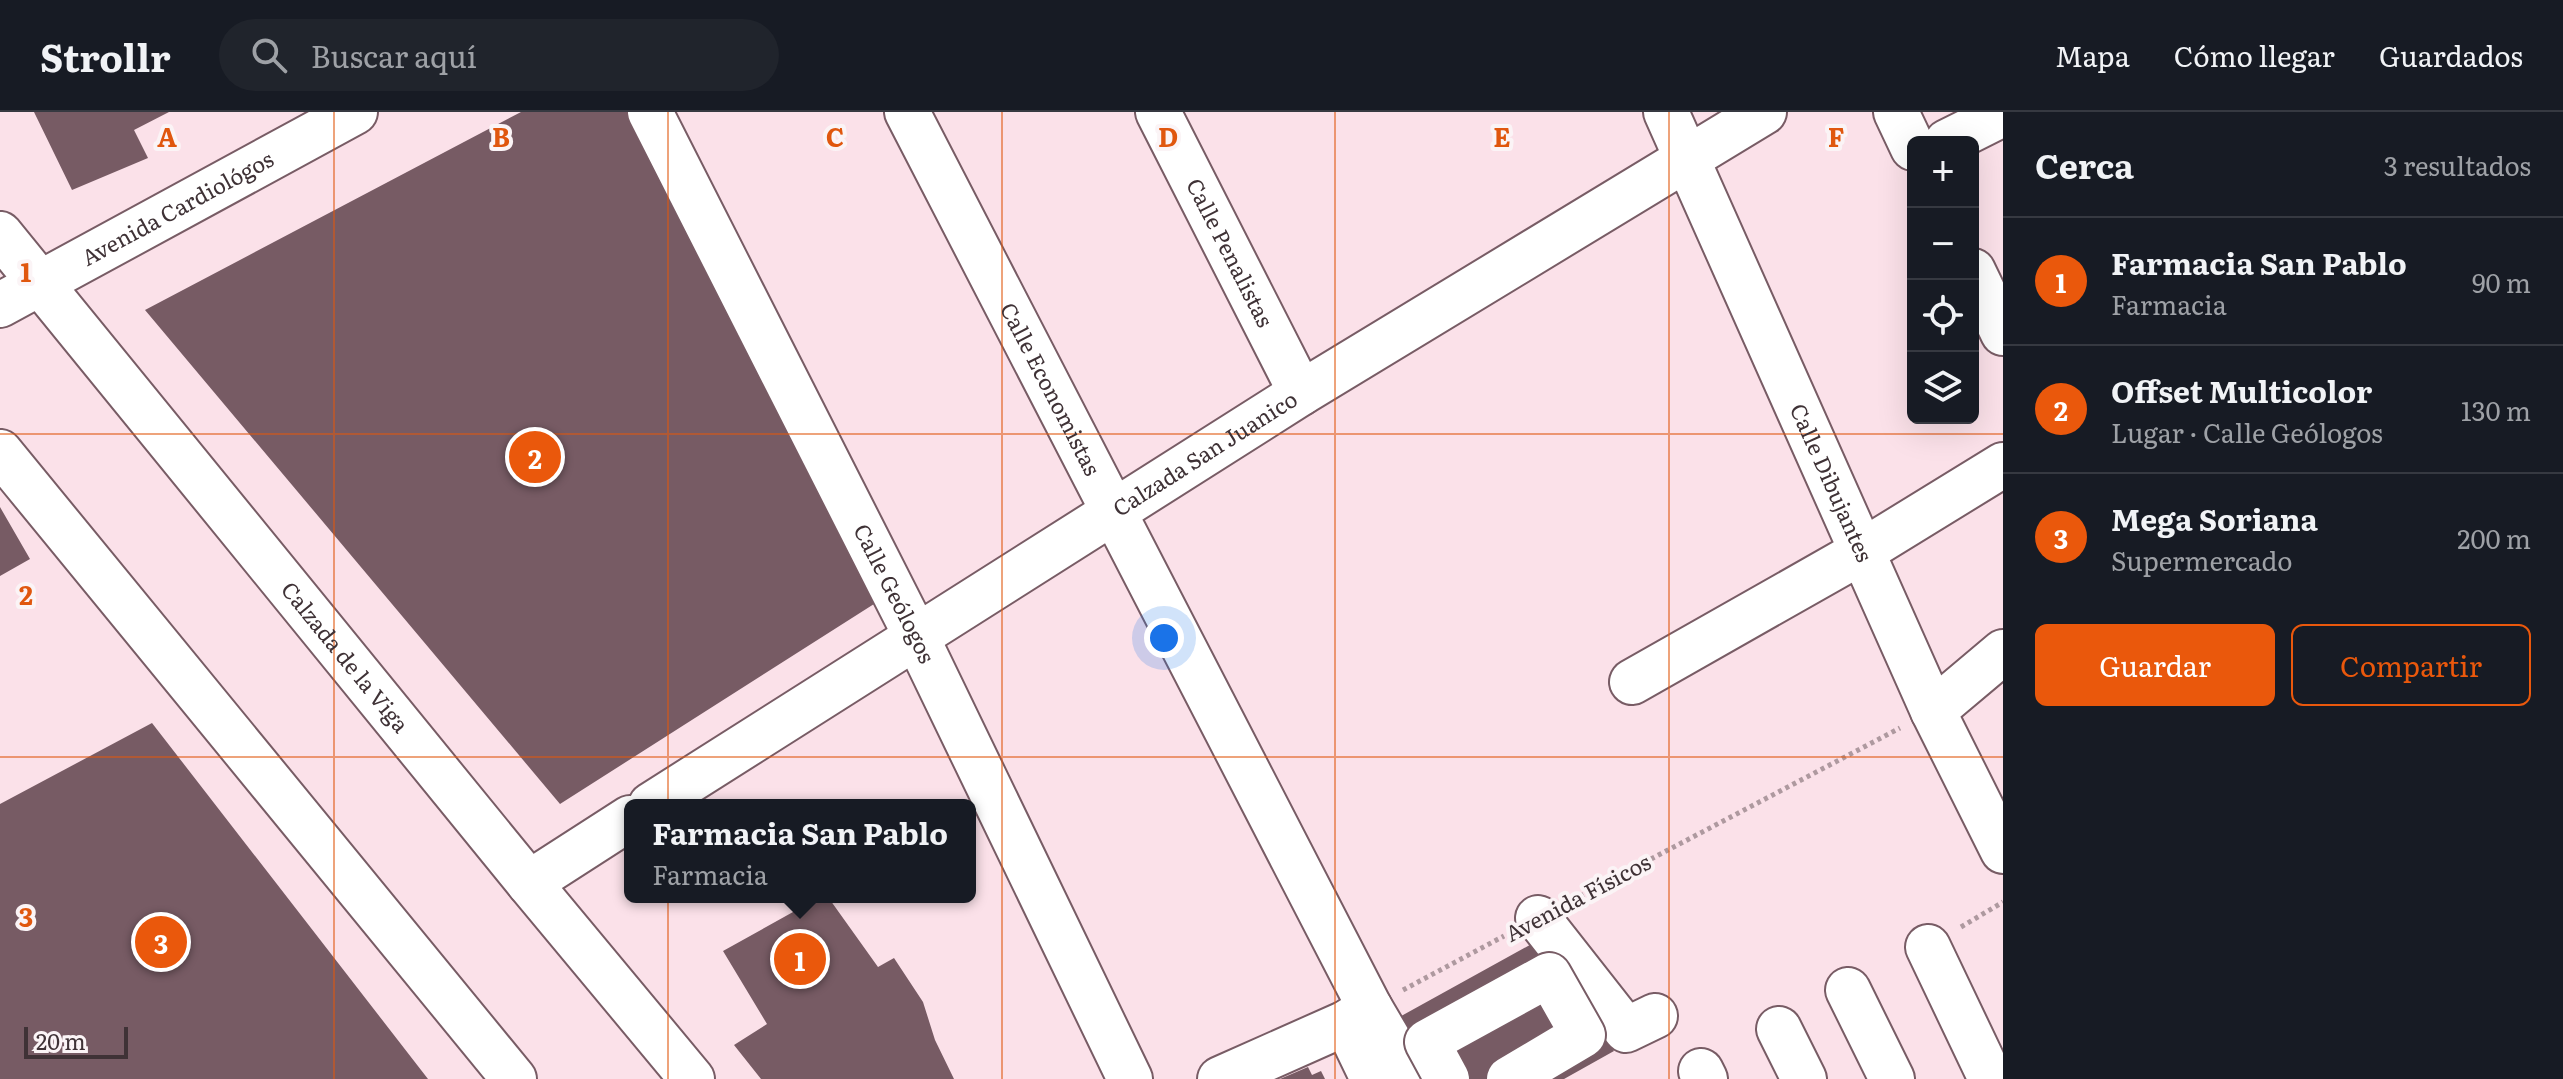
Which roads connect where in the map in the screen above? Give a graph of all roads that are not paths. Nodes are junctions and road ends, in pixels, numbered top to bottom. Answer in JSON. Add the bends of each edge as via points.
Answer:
{"nodes":[{"id":1,"x":355,"y":112,"type":"edge"},
{"id":2,"x":650,"y":112,"type":"edge"},
{"id":3,"x":907,"y":112,"type":"edge"},
{"id":4,"x":1158,"y":112,"type":"edge"},
{"id":5,"x":1666,"y":112,"type":"edge"},
{"id":6,"x":1764,"y":112,"type":"edge"},
{"id":7,"x":1896,"y":112,"type":"edge"},
{"id":8,"x":2003,"y":114,"type":"edge"},
{"id":9,"x":1907,"y":136,"type":"edge"},
{"id":10,"x":1959,"y":136,"type":"edge"},
{"id":11,"x":1688,"y":157,"type":"junction"},
{"id":12,"x":0,"y":234,"type":"edge"},
{"id":13,"x":1977,"y":280,"type":"edge"},
{"id":14,"x":42,"y":284,"type":"junction"},
{"id":15,"x":0,"y":305,"type":"edge"},
{"id":16,"x":2003,"y":333,"type":"edge"},
{"id":17,"x":1301,"y":393,"type":"junction"},
{"id":18,"x":0,"y":452,"type":"edge"},
{"id":19,"x":2003,"y":465,"type":"edge"},
{"id":20,"x":1114,"y":514,"type":"junction"},
{"id":21,"x":1863,"y":551,"type":"junction"},
{"id":22,"x":916,"y":636,"type":"junction"},
{"id":23,"x":2003,"y":652,"type":"edge"},
{"id":24,"x":1632,"y":682,"type":"dead end"},
{"id":25,"x":1933,"y":711,"type":"junction"},
{"id":26,"x":660,"y":799,"type":"edge"},
{"id":27,"x":624,"y":822,"type":"edge"},
{"id":28,"x":2003,"y":851,"type":"edge"},
{"id":29,"x":529,"y":883,"type":"junction"},
{"id":30,"x":1538,"y":918,"type":"road end"},
{"id":31,"x":1928,"y":947,"type":"dead end"},
{"id":32,"x":1848,"y":990,"type":"dead end"},
{"id":33,"x":1358,"y":1016,"type":"junction"},
{"id":34,"x":1655,"y":1016,"type":"dead end"},
{"id":35,"x":1779,"y":1029,"type":"dead end"},
{"id":36,"x":1400,"y":1069,"type":"edge"},
{"id":37,"x":514,"y":1079,"type":"edge"},
{"id":38,"x":692,"y":1079,"type":"edge"},
{"id":39,"x":1130,"y":1079,"type":"edge"},
{"id":40,"x":1220,"y":1079,"type":"edge"},
{"id":41,"x":1447,"y":1079,"type":"edge"},
{"id":42,"x":1509,"y":1079,"type":"edge"},
{"id":43,"x":1804,"y":1079,"type":"edge"},
{"id":44,"x":1892,"y":1079,"type":"edge"},
{"id":45,"x":1991,"y":1079,"type":"edge"}],
"edges":[{"from":1,"to":14,"type":"street","name":"Avenida Cardiológos"},
{"from":2,"to":22,"type":"street","name":"Calle Geólogos"},
{"from":3,"to":20,"type":"street","name":"Calle Economistas"},
{"from":4,"to":17,"type":"street","name":"Calle Penalistas"},
{"from":5,"to":11,"type":"street","name":"Calle Dibujantes"},
{"from":6,"to":11,"type":"street","name":"Calzada San Juanico"},
{"from":7,"to":9,"type":"street"},
{"from":8,"to":10,"type":"street"},
{"from":11,"to":17,"type":"street","name":"Calzada San Juanico"},
{"from":11,"to":21,"type":"street","name":"Calle Dibujantes"},
{"from":12,"to":14,"type":"street","name":"Calzada de la Viga"},
{"from":13,"to":16,"type":"street"},
{"from":14,"to":15,"type":"street","name":"Avenida Cardiológos"},
{"from":14,"to":29,"type":"street","name":"Calzada de la Viga"},
{"from":17,"to":20,"type":"street","name":"Calzada San Juanico"},
{"from":18,"to":37,"type":"street"},
{"from":19,"to":21,"type":"street"},
{"from":20,"to":22,"type":"street","name":"Calzada San Juanico"},
{"from":20,"to":33,"type":"street","name":"Calle Economistas"},
{"from":21,"to":24,"type":"street"},
{"from":21,"to":25,"type":"street","name":"Calle Dibujantes"},
{"from":22,"to":26,"type":"street","name":"Calzada San Juanico"},
{"from":22,"to":39,"type":"street","name":"Calle Geólogos"},
{"from":23,"to":25,"type":"street"},
{"from":25,"to":28,"type":"street","name":"Calle Dibujantes"},
{"from":27,"to":29,"type":"street"},
{"from":29,"to":38,"type":"street","name":"Calzada de la Viga"},
{"from":30,"to":34,"type":"street","via":[[1626,1030]]},
{"from":31,"to":45,"type":"street"},
{"from":32,"to":44,"type":"street"},
{"from":33,"to":36,"type":"street","name":"Calle Economistas"},
{"from":33,"to":40,"type":"street"},
{"from":35,"to":43,"type":"street"},
{"from":41,"to":42,"type":"street","bridge":true,"via":[[1427,1042],[1549,975],[1583,1035]]}]}
